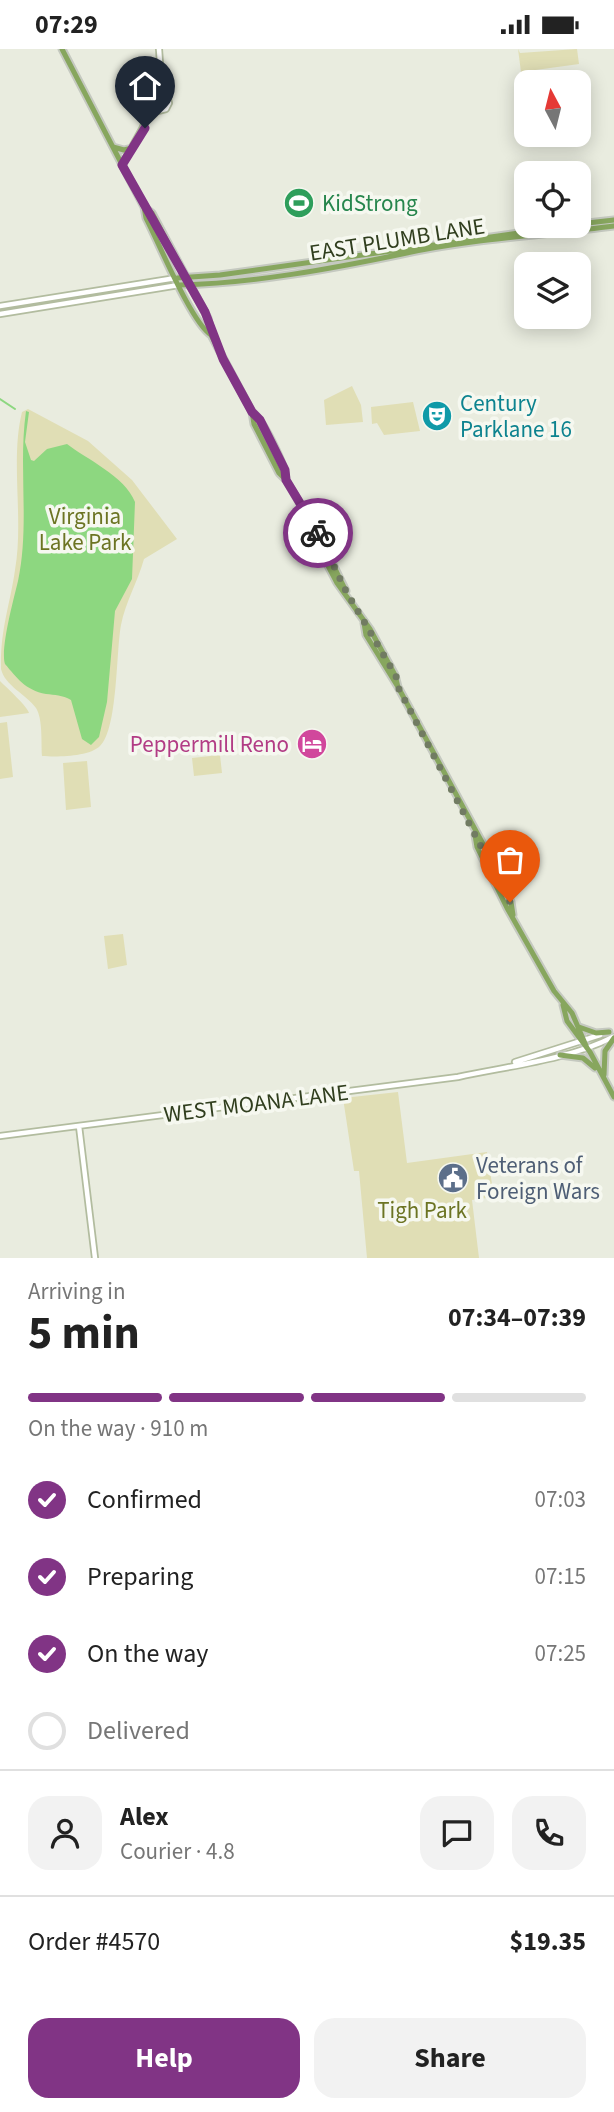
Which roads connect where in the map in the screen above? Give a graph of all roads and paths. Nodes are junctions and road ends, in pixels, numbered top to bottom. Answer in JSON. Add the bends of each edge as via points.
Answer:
{"nodes":[{"id":1,"x":62,"y":49,"type":"edge"},
{"id":2,"x":159,"y":49,"type":"edge"},
{"id":3,"x":162,"y":76,"type":"junction"},
{"id":4,"x":157,"y":97,"type":"junction"},
{"id":5,"x":167,"y":99,"type":"junction"},
{"id":6,"x":154,"y":105,"type":"junction"},
{"id":7,"x":158,"y":110,"type":"junction"},
{"id":8,"x":142,"y":129,"type":"junction"},
{"id":9,"x":113,"y":147,"type":"junction"},
{"id":10,"x":132,"y":148,"type":"junction"},
{"id":11,"x":122,"y":165,"type":"junction"},
{"id":12,"x":614,"y":220,"type":"edge"},
{"id":13,"x":591,"y":223,"type":"edge"},
{"id":14,"x":614,"y":226,"type":"edge"},
{"id":15,"x":514,"y":234,"type":"edge"},
{"id":16,"x":181,"y":277,"type":"junction"},
{"id":17,"x":185,"y":285,"type":"junction"},
{"id":18,"x":0,"y":306,"type":"edge"},
{"id":19,"x":0,"y":314,"type":"edge"},
{"id":20,"x":563,"y":1005,"type":"junction"},
{"id":21,"x":579,"y":1027,"type":"junction"},
{"id":22,"x":613,"y":1034,"type":"edge"},
{"id":23,"x":583,"y":1040,"type":"junction"},
{"id":24,"x":587,"y":1048,"type":"junction"},
{"id":25,"x":560,"y":1055,"type":"junction"},
{"id":26,"x":510,"y":1064,"type":"junction"},
{"id":27,"x":604,"y":1078,"type":"junction"},
{"id":28,"x":614,"y":1097,"type":"edge"},
{"id":29,"x":79,"y":1126,"type":"junction"},
{"id":30,"x":0,"y":1136,"type":"edge"},
{"id":31,"x":95,"y":1258,"type":"edge"}],
"edges":[{"from":1,"to":9,"type":"main road"},
{"from":2,"to":3,"type":"main road"},
{"from":3,"to":4,"type":"main road"},
{"from":3,"to":5,"type":"main road"},
{"from":4,"to":5,"type":"main road"},
{"from":4,"to":6,"type":"main road"},
{"from":5,"to":7,"type":"main road","via":[[166,109]]},
{"from":6,"to":7,"type":"main road"},
{"from":6,"to":8,"type":"main road"},
{"from":7,"to":8,"type":"main road"},
{"from":8,"to":10,"type":"main road"},
{"from":9,"to":10,"type":"main road"},
{"from":9,"to":11,"type":"main road"},
{"from":10,"to":11,"type":"main road"},
{"from":11,"to":16,"type":"main road","via":[[144,207],[152,213]]},
{"from":12,"to":13,"type":"main road"},
{"from":14,"to":17,"type":"main road","name":"EAST PLUMB LANE"},
{"from":15,"to":16,"type":"main road","name":"EAST PLUMB LANE"},
{"from":16,"to":17,"type":"main road"},
{"from":16,"to":18,"type":"main road"},
{"from":17,"to":19,"type":"main road"},
{"from":17,"to":20,"type":"main road","via":[[208,318],[211,335],[278,473],[337,569],[366,635],[398,687],[475,833],[477,847]]},
{"from":20,"to":21,"type":"main road"},
{"from":20,"to":23,"type":"main road","via":[[567,1021]]},
{"from":21,"to":22,"type":"main road"},
{"from":21,"to":23,"type":"main road"},
{"from":22,"to":23,"type":"main road","name":"WEST MOANA LANE"},
{"from":22,"to":24,"type":"main road","name":"WEST MOANA LANE"},
{"from":22,"to":27,"type":"main road","via":[[605,1051]]},
{"from":23,"to":24,"type":"main road"},
{"from":23,"to":26,"type":"main road","name":"WEST MOANA LANE"},
{"from":24,"to":25,"type":"main road","name":"WEST MOANA LANE"},
{"from":24,"to":27,"type":"main road"},
{"from":25,"to":26,"type":"main road","name":"WEST MOANA LANE"},
{"from":25,"to":27,"type":"main road","via":[[583,1058]]},
{"from":26,"to":29,"type":"main road","name":"WEST MOANA LANE","via":[[444,1079]]},
{"from":27,"to":28,"type":"main road"},
{"from":29,"to":30,"type":"main road","name":"WEST MOANA LANE"},
{"from":29,"to":31,"type":"main road"}]}
